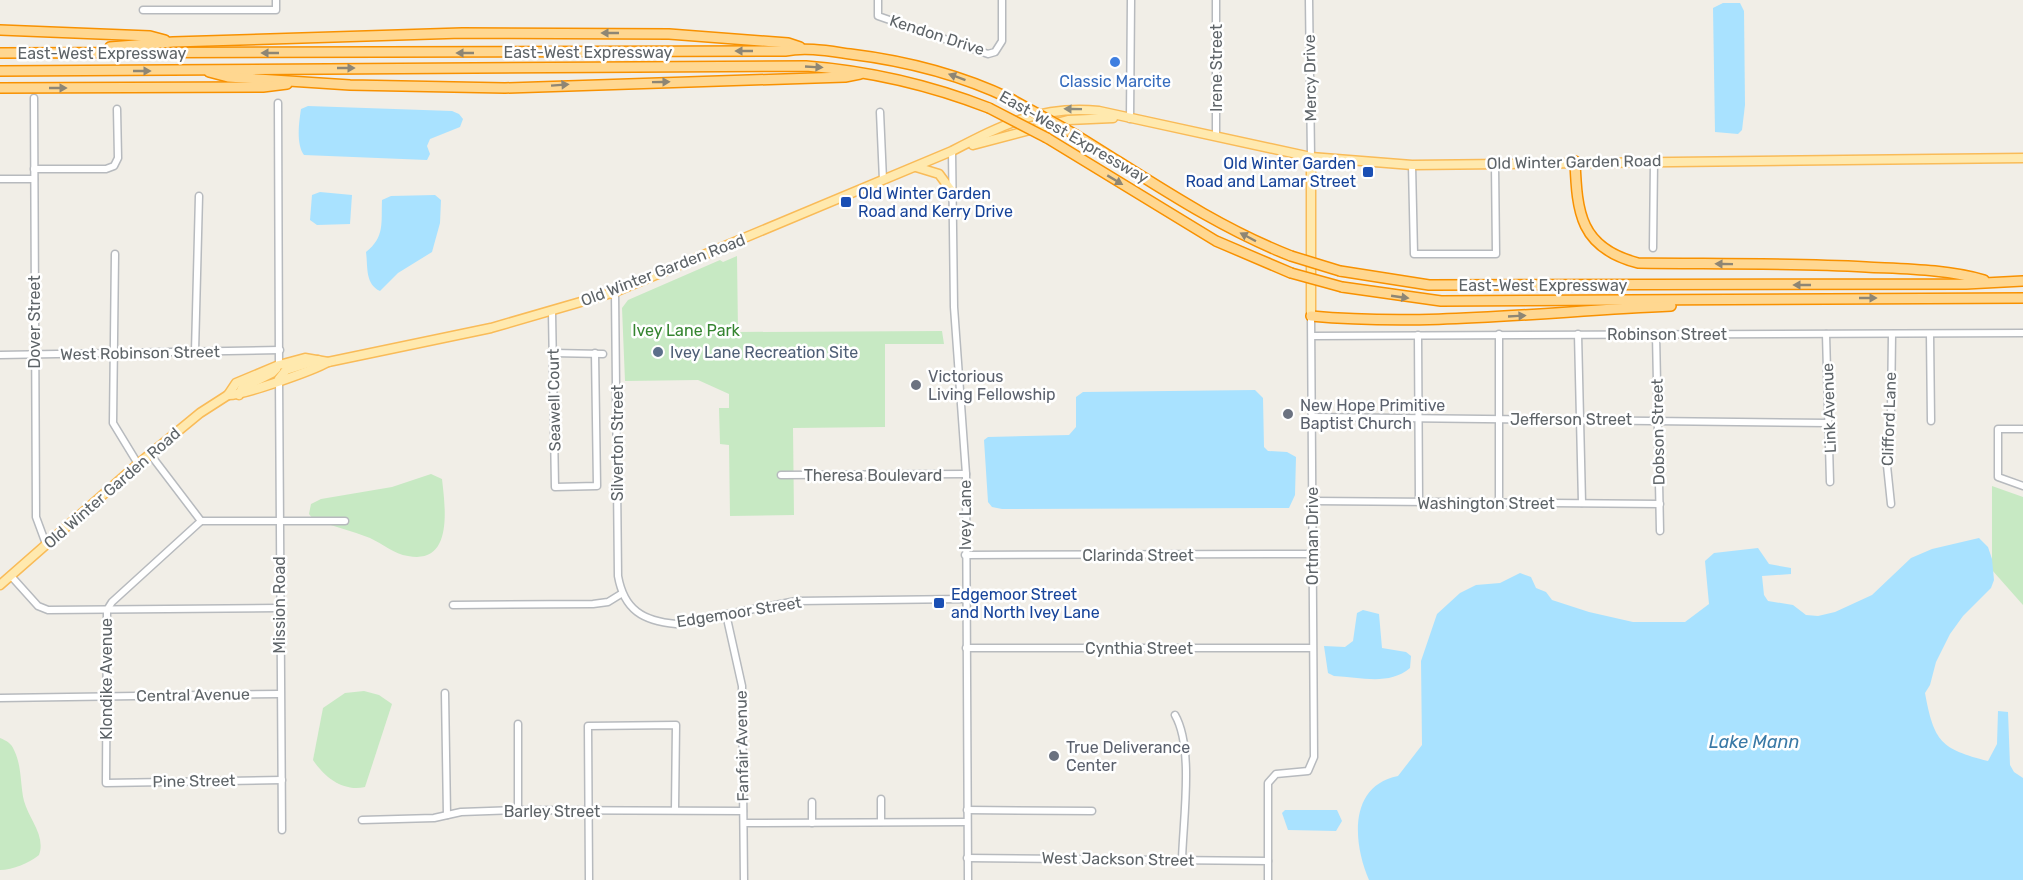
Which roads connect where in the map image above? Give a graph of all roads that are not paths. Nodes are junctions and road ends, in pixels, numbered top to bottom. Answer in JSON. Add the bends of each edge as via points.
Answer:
{"nodes":[{"id":1,"x":276,"y":0,"type":"edge"},
{"id":2,"x":878,"y":0,"type":"edge"},
{"id":3,"x":1002,"y":0,"type":"edge"},
{"id":4,"x":1131,"y":0,"type":"edge"},
{"id":5,"x":1216,"y":0,"type":"edge"},
{"id":6,"x":1309,"y":0,"type":"edge"},
{"id":7,"x":143,"y":10,"type":"dead end"},
{"id":8,"x":0,"y":30,"type":"edge"},
{"id":9,"x":173,"y":42,"type":"junction"},
{"id":10,"x":802,"y":48,"type":"junction"},
{"id":11,"x":82,"y":52,"type":"junction"},
{"id":12,"x":0,"y":53,"type":"edge"},
{"id":13,"x":0,"y":71,"type":"edge"},
{"id":14,"x":204,"y":71,"type":"junction"},
{"id":15,"x":864,"y":73,"type":"junction"},
{"id":16,"x":301,"y":82,"type":"junction"},
{"id":17,"x":0,"y":88,"type":"edge"},
{"id":18,"x":34,"y":98,"type":"dead end"},
{"id":19,"x":278,"y":103,"type":"dead end"},
{"id":20,"x":117,"y":109,"type":"dead end"},
{"id":21,"x":880,"y":112,"type":"dead end"},
{"id":22,"x":1130,"y":119,"type":"junction"},
{"id":23,"x":1216,"y":136,"type":"junction"},
{"id":24,"x":952,"y":151,"type":"junction"},
{"id":25,"x":1311,"y":157,"type":"junction"},
{"id":26,"x":2023,"y":158,"type":"edge"},
{"id":27,"x":1575,"y":161,"type":"junction"},
{"id":28,"x":1654,"y":161,"type":"junction"},
{"id":29,"x":1494,"y":164,"type":"junction"},
{"id":30,"x":1412,"y":165,"type":"junction"},
{"id":31,"x":916,"y":166,"type":"junction"},
{"id":32,"x":34,"y":169,"type":"junction"},
{"id":33,"x":0,"y":179,"type":"edge"},
{"id":34,"x":34,"y":179,"type":"junction"},
{"id":35,"x":883,"y":180,"type":"junction"},
{"id":36,"x":952,"y":193,"type":"junction"},
{"id":37,"x":198,"y":196,"type":"dead end"},
{"id":38,"x":1653,"y":248,"type":"dead end"},
{"id":39,"x":115,"y":254,"type":"dead end"},
{"id":40,"x":1986,"y":281,"type":"junction"},
{"id":41,"x":2023,"y":281,"type":"edge"},
{"id":42,"x":615,"y":292,"type":"junction"},
{"id":43,"x":1836,"y":298,"type":"junction"},
{"id":44,"x":2023,"y":298,"type":"edge"},
{"id":45,"x":552,"y":312,"type":"junction"},
{"id":46,"x":1311,"y":316,"type":"junction"},
{"id":47,"x":2023,"y":333,"type":"edge"},
{"id":48,"x":1499,"y":334,"type":"junction"},
{"id":49,"x":1578,"y":334,"type":"junction"},
{"id":50,"x":1656,"y":334,"type":"junction"},
{"id":51,"x":1826,"y":334,"type":"junction"},
{"id":52,"x":1892,"y":334,"type":"junction"},
{"id":53,"x":1930,"y":334,"type":"junction"},
{"id":54,"x":1418,"y":335,"type":"junction"},
{"id":55,"x":1312,"y":336,"type":"junction"},
{"id":56,"x":280,"y":350,"type":"junction"},
{"id":57,"x":195,"y":352,"type":"junction"},
{"id":58,"x":553,"y":353,"type":"junction"},
{"id":59,"x":595,"y":353,"type":"junction"},
{"id":60,"x":113,"y":354,"type":"junction"},
{"id":61,"x":603,"y":354,"type":"dead end"},
{"id":62,"x":34,"y":355,"type":"junction"},
{"id":63,"x":0,"y":356,"type":"edge"},
{"id":64,"x":325,"y":360,"type":"junction"},
{"id":65,"x":279,"y":365,"type":"junction"},
{"id":66,"x":279,"y":379,"type":"junction"},
{"id":67,"x":228,"y":395,"type":"junction"},
{"id":68,"x":238,"y":395,"type":"junction"},
{"id":69,"x":1313,"y":417,"type":"junction"},
{"id":70,"x":1419,"y":418,"type":"junction"},
{"id":71,"x":1499,"y":418,"type":"junction"},
{"id":72,"x":1580,"y":419,"type":"junction"},
{"id":73,"x":1658,"y":420,"type":"junction"},
{"id":74,"x":1931,"y":421,"type":"dead end"},
{"id":75,"x":1828,"y":423,"type":"junction"},
{"id":76,"x":2023,"y":429,"type":"edge"},
{"id":77,"x":150,"y":454,"type":"junction"},
{"id":78,"x":138,"y":464,"type":"junction"},
{"id":79,"x":966,"y":474,"type":"junction"},
{"id":80,"x":781,"y":475,"type":"dead end"},
{"id":81,"x":1830,"y":482,"type":"dead end"},
{"id":82,"x":2023,"y":486,"type":"edge"},
{"id":83,"x":1312,"y":501,"type":"junction"},
{"id":84,"x":1419,"y":502,"type":"junction"},
{"id":85,"x":1499,"y":503,"type":"junction"},
{"id":86,"x":1582,"y":503,"type":"junction"},
{"id":87,"x":1660,"y":504,"type":"junction"},
{"id":88,"x":1891,"y":504,"type":"dead end"},
{"id":89,"x":201,"y":521,"type":"junction"},
{"id":90,"x":278,"y":521,"type":"junction"},
{"id":91,"x":345,"y":521,"type":"dead end"},
{"id":92,"x":1660,"y":531,"type":"dead end"},
{"id":93,"x":46,"y":544,"type":"junction"},
{"id":94,"x":965,"y":555,"type":"junction"},
{"id":95,"x":1311,"y":555,"type":"junction"},
{"id":96,"x":11,"y":576,"type":"junction"},
{"id":97,"x":0,"y":585,"type":"edge"},
{"id":98,"x":621,"y":594,"type":"junction"},
{"id":99,"x":965,"y":599,"type":"junction"},
{"id":100,"x":453,"y":606,"type":"dead end"},
{"id":101,"x":279,"y":608,"type":"junction"},
{"id":102,"x":107,"y":610,"type":"junction"},
{"id":103,"x":726,"y":614,"type":"junction"},
{"id":104,"x":966,"y":648,"type":"junction"},
{"id":105,"x":1312,"y":648,"type":"junction"},
{"id":106,"x":446,"y":693,"type":"dead end"},
{"id":107,"x":279,"y":694,"type":"junction"},
{"id":108,"x":106,"y":696,"type":"junction"},
{"id":109,"x":0,"y":698,"type":"edge"},
{"id":110,"x":1175,"y":715,"type":"dead end"},
{"id":111,"x":518,"y":724,"type":"dead end"},
{"id":112,"x":282,"y":780,"type":"junction"},
{"id":113,"x":106,"y":783,"type":"joint"},
{"id":114,"x":880,"y":799,"type":"dead end"},
{"id":115,"x":812,"y":802,"type":"dead end"},
{"id":116,"x":518,"y":810,"type":"junction"},
{"id":117,"x":675,"y":810,"type":"junction"},
{"id":118,"x":967,"y":810,"type":"junction"},
{"id":119,"x":589,"y":811,"type":"junction"},
{"id":120,"x":743,"y":811,"type":"junction"},
{"id":121,"x":1092,"y":811,"type":"dead end"},
{"id":122,"x":447,"y":814,"type":"junction"},
{"id":123,"x":362,"y":820,"type":"dead end"},
{"id":124,"x":881,"y":822,"type":"junction"},
{"id":125,"x":967,"y":822,"type":"junction"},
{"id":126,"x":744,"y":823,"type":"junction"},
{"id":127,"x":812,"y":823,"type":"junction"},
{"id":128,"x":282,"y":830,"type":"dead end"},
{"id":129,"x":967,"y":858,"type":"junction"},
{"id":130,"x":1182,"y":860,"type":"junction"},
{"id":131,"x":1268,"y":861,"type":"junction"},
{"id":132,"x":590,"y":880,"type":"edge"},
{"id":133,"x":744,"y":880,"type":"edge"},
{"id":134,"x":968,"y":880,"type":"edge"},
{"id":135,"x":1268,"y":880,"type":"edge"}],
"edges":[{"from":1,"to":7,"type":"street","via":[[276,10]]},
{"from":2,"to":3,"type":"street","name":"Kendon Drive","via":[[878,16],[987,54],[995,52],[1002,41]]},
{"from":4,"to":22,"type":"street"},
{"from":5,"to":23,"type":"street","name":"Irene Street"},
{"from":6,"to":25,"type":"street","name":"Mercy Drive"},
{"from":8,"to":9,"type":"highway","via":[[150,36]]},
{"from":10,"to":9,"type":"highway","one_way":true,"via":[[788,43],[669,33],[462,33]]},
{"from":9,"to":11,"type":"highway"},
{"from":10,"to":11,"type":"highway","name":"East-West Expressway","one_way":true,"via":[[563,53]]},
{"from":40,"to":10,"type":"highway","name":"East-West Expressway","one_way":true,"bridge":true,"via":[[1429,285],[1340,271],[1260,244],[1011,99],[947,73],[900,61]]},
{"from":11,"to":12,"type":"highway","name":"East-West Expressway"},
{"from":13,"to":14,"type":"highway","name":"East-West Expressway","one_way":true},
{"from":14,"to":15,"type":"highway","name":"East-West Expressway","one_way":true,"via":[[806,66]]},
{"from":14,"to":16,"type":"highway","via":[[228,77]]},
{"from":16,"to":15,"type":"highway","one_way":true,"via":[[505,88],[845,77]]},
{"from":15,"to":43,"type":"highway","name":"East-West Expressway","one_way":true,"bridge":true,"via":[[919,84],[989,108],[1047,138],[1216,241],[1291,273],[1342,287],[1442,301]]},
{"from":17,"to":16,"type":"highway","one_way":true,"via":[[263,87]]},
{"from":18,"to":32,"type":"street","name":"Dover Street"},
{"from":19,"to":56,"type":"street"},
{"from":20,"to":32,"type":"street","via":[[116,164],[106,169]]},
{"from":21,"to":35,"type":"street"},
{"from":22,"to":23,"type":"main road","name":"Old Winter Garden Road"},
{"from":22,"to":24,"type":"main road","name":"Old Winter Garden Road","via":[[1068,120]]},
{"from":22,"to":24,"type":"main road","name":"Old Winter Garden Road","one_way":true,"via":[[1099,111],[1052,110],[1004,124]]},
{"from":23,"to":25,"type":"main road","name":"Old Winter Garden Road"},
{"from":24,"to":31,"type":"main road","name":"Old Winter Garden Road"},
{"from":24,"to":36,"type":"street","name":"Ivey Lane"},
{"from":25,"to":30,"type":"main road","name":"Old Winter Garden Road"},
{"from":25,"to":46,"type":"main road","name":"Ortman Drive"},
{"from":26,"to":28,"type":"main road","name":"Old Winter Garden Road"},
{"from":27,"to":28,"type":"main road","name":"Old Winter Garden Road"},
{"from":27,"to":29,"type":"main road","name":"Old Winter Garden Road"},
{"from":40,"to":27,"type":"highway","one_way":true,"via":[[1892,268],[1638,263],[1617,258],[1594,241],[1581,221]]},
{"from":28,"to":38,"type":"street"},
{"from":29,"to":30,"type":"main road","name":"Old Winter Garden Road"},
{"from":29,"to":30,"type":"street","via":[[1496,254],[1414,254]]},
{"from":31,"to":35,"type":"main road","name":"Old Winter Garden Road"},
{"from":31,"to":36,"type":"main road","via":[[939,174]]},
{"from":32,"to":34,"type":"street","name":"Dover Street"},
{"from":33,"to":34,"type":"street"},
{"from":34,"to":62,"type":"street","name":"Dover Street"},
{"from":35,"to":42,"type":"main road","name":"Old Winter Garden Road"},
{"from":36,"to":79,"type":"street","name":"Ivey Lane","via":[[954,307]]},
{"from":37,"to":57,"type":"street"},
{"from":39,"to":60,"type":"street"},
{"from":40,"to":41,"type":"highway","name":"East-West Expressway"},
{"from":42,"to":45,"type":"main road","name":"Old Winter Garden Road"},
{"from":42,"to":98,"type":"street","name":"Silverton Street"},
{"from":43,"to":44,"type":"highway","name":"East-West Expressway","one_way":true},
{"from":46,"to":43,"type":"highway","one_way":true,"via":[[1422,321]]},
{"from":45,"to":58,"type":"street","name":"Seawell Court"},
{"from":45,"to":64,"type":"main road","name":"Old Winter Garden Road"},
{"from":46,"to":55,"type":"street","name":"Ortman Drive"},
{"from":47,"to":53,"type":"street","name":"Robinson Street"},
{"from":48,"to":49,"type":"street","name":"Robinson Street"},
{"from":48,"to":54,"type":"street","name":"Robinson Street"},
{"from":48,"to":71,"type":"street"},
{"from":49,"to":50,"type":"street","name":"Robinson Street"},
{"from":49,"to":72,"type":"street"},
{"from":50,"to":51,"type":"street","name":"Robinson Street"},
{"from":50,"to":73,"type":"street","name":"Dobson Street"},
{"from":51,"to":52,"type":"street","name":"Robinson Street"},
{"from":51,"to":75,"type":"street","name":"Link Avenue"},
{"from":52,"to":53,"type":"street","name":"Robinson Street"},
{"from":52,"to":88,"type":"street","name":"Clifford Lane","via":[[1886,456]]},
{"from":53,"to":74,"type":"street"},
{"from":54,"to":55,"type":"street","name":"Robinson Street"},
{"from":54,"to":70,"type":"street"},
{"from":55,"to":69,"type":"street","name":"Ortman Drive"},
{"from":56,"to":57,"type":"street","name":"West Robinson Street"},
{"from":56,"to":65,"type":"street"},
{"from":57,"to":60,"type":"street","name":"West Robinson Street"},
{"from":58,"to":59,"type":"street"},
{"from":58,"to":59,"type":"street","name":"Seawell Court","via":[[555,488],[597,486]]},
{"from":59,"to":61,"type":"street"},
{"from":60,"to":62,"type":"street","name":"West Robinson Street"},
{"from":60,"to":78,"type":"street","via":[[113,423]]},
{"from":62,"to":63,"type":"street","name":"West Robinson Street"},
{"from":62,"to":93,"type":"street","name":"Dover Street","via":[[36,517]]},
{"from":64,"to":65,"type":"main road","name":"Old Winter Garden Road","via":[[305,358]]},
{"from":64,"to":66,"type":"main road","name":"Old Winter Garden Road","via":[[315,369]]},
{"from":65,"to":67,"type":"main road","name":"Old Winter Garden Road","via":[[236,383]]},
{"from":65,"to":68,"type":"main road","via":[[272,373],[242,388]]},
{"from":66,"to":68,"type":"main road","name":"Old Winter Garden Road"},
{"from":66,"to":90,"type":"street","name":"Mission Road"},
{"from":67,"to":68,"type":"main road","name":"Old Winter Garden Road"},
{"from":67,"to":77,"type":"main road","name":"Old Winter Garden Road"},
{"from":69,"to":70,"type":"street","name":"Jefferson Street"},
{"from":69,"to":83,"type":"street","name":"Ortman Drive"},
{"from":70,"to":71,"type":"street","name":"Jefferson Street"},
{"from":70,"to":84,"type":"street"},
{"from":71,"to":72,"type":"street","name":"Jefferson Street"},
{"from":71,"to":85,"type":"street"},
{"from":72,"to":73,"type":"street","name":"Jefferson Street"},
{"from":72,"to":86,"type":"street"},
{"from":73,"to":75,"type":"street","name":"Jefferson Street"},
{"from":73,"to":87,"type":"street","name":"Dobson Street"},
{"from":75,"to":81,"type":"street","name":"Link Avenue"},
{"from":76,"to":82,"type":"street","via":[[1998,429],[1998,477]]},
{"from":77,"to":78,"type":"main road","name":"Old Winter Garden Road"},
{"from":77,"to":89,"type":"street"},
{"from":78,"to":93,"type":"main road","name":"Old Winter Garden Road"},
{"from":79,"to":80,"type":"street","name":"Theresa Boulevard"},
{"from":79,"to":94,"type":"street","name":"Ivey Lane"},
{"from":83,"to":84,"type":"street","name":"Washington Street"},
{"from":83,"to":95,"type":"street","name":"Ortman Drive"},
{"from":84,"to":85,"type":"street","name":"Washington Street"},
{"from":85,"to":86,"type":"street","name":"Washington Street"},
{"from":86,"to":87,"type":"street","name":"Washington Street"},
{"from":87,"to":92,"type":"street","name":"Dobson Street"},
{"from":89,"to":90,"type":"street"},
{"from":89,"to":102,"type":"street","name":"Klondike Avenue"},
{"from":90,"to":91,"type":"street"},
{"from":90,"to":101,"type":"street","name":"Mission Road"},
{"from":93,"to":96,"type":"main road","name":"Old Winter Garden Road"},
{"from":94,"to":95,"type":"street","name":"Clarinda Street"},
{"from":94,"to":99,"type":"street","name":"Ivey Lane"},
{"from":95,"to":105,"type":"street","name":"Ortman Drive"},
{"from":96,"to":97,"type":"main road","name":"Old Winter Garden Road"},
{"from":96,"to":102,"type":"street","via":[[38,606],[48,610]]},
{"from":98,"to":100,"type":"street","via":[[593,604]]},
{"from":98,"to":103,"type":"street","name":"Edgemoor Street","via":[[634,610],[659,622],[676,624]]},
{"from":99,"to":103,"type":"street","name":"Edgemoor Street","via":[[796,601]]},
{"from":99,"to":104,"type":"street","name":"Ivey Lane"},
{"from":101,"to":102,"type":"street"},
{"from":101,"to":107,"type":"street","name":"Mission Road"},
{"from":102,"to":108,"type":"street","name":"Klondike Avenue"},
{"from":103,"to":120,"type":"street","name":"Fanfair Avenue","via":[[742,686]]},
{"from":104,"to":105,"type":"street","name":"Cynthia Street"},
{"from":104,"to":118,"type":"street","name":"Ivey Lane"},
{"from":105,"to":131,"type":"street","name":"Ortman Drive","via":[[1312,764],[1308,771],[1281,772],[1268,783]]},
{"from":106,"to":122,"type":"street"},
{"from":107,"to":108,"type":"street","name":"Central Avenue"},
{"from":107,"to":112,"type":"street","name":"Mission Road"},
{"from":108,"to":109,"type":"street","name":"Central Avenue"},
{"from":108,"to":113,"type":"street","name":"Klondike Avenue"},
{"from":110,"to":130,"type":"street","via":[[1186,748]]},
{"from":111,"to":116,"type":"street"},
{"from":112,"to":113,"type":"street","name":"Pine Street"},
{"from":112,"to":128,"type":"street","name":"Mission Road"},
{"from":114,"to":124,"type":"street"},
{"from":115,"to":127,"type":"street"},
{"from":116,"to":119,"type":"street","name":"Barley Street"},
{"from":116,"to":122,"type":"street","name":"Barley Street"},
{"from":117,"to":119,"type":"street","name":"Barley Street"},
{"from":117,"to":119,"type":"street","via":[[676,725],[588,726]]},
{"from":117,"to":120,"type":"street","name":"Barley Street"},
{"from":118,"to":121,"type":"street"},
{"from":118,"to":125,"type":"street","name":"Ivey Lane"},
{"from":119,"to":132,"type":"street"},
{"from":120,"to":126,"type":"street","name":"Fanfair Avenue"},
{"from":122,"to":123,"type":"street","name":"Barley Street","via":[[434,818]]},
{"from":124,"to":125,"type":"street"},
{"from":124,"to":127,"type":"street"},
{"from":125,"to":129,"type":"street","name":"Ivey Lane"},
{"from":126,"to":127,"type":"street"},
{"from":126,"to":133,"type":"street","name":"Fanfair Avenue"},
{"from":129,"to":130,"type":"street","name":"West Jackson Street"},
{"from":129,"to":134,"type":"street","name":"Ivey Lane"},
{"from":130,"to":131,"type":"street","name":"West Jackson Street"},
{"from":131,"to":135,"type":"street","name":"Ortman Drive"}]}
